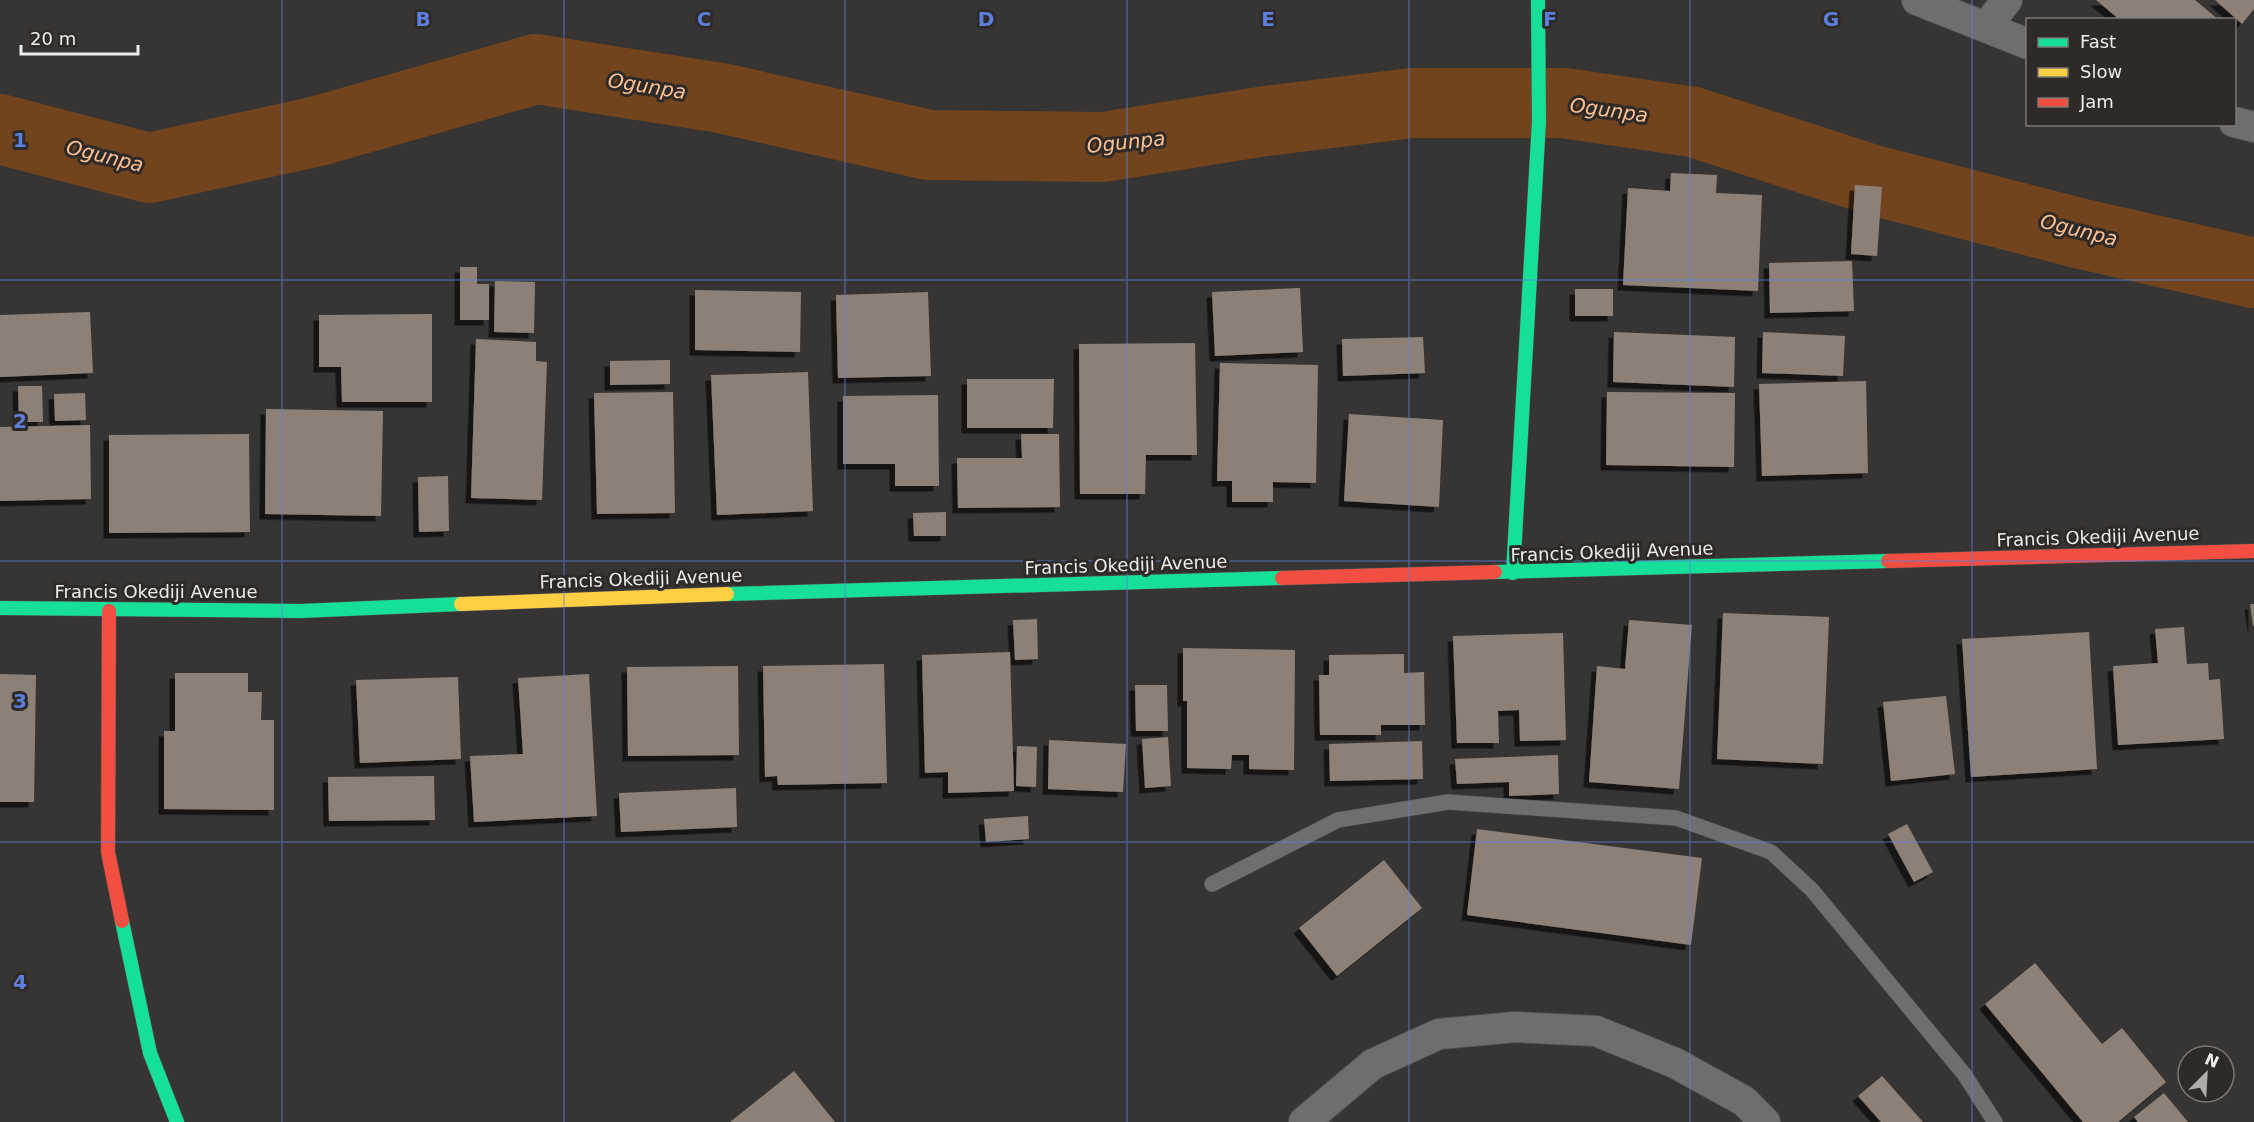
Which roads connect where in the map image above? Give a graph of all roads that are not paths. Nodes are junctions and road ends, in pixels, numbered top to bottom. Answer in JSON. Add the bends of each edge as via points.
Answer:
{"nodes":[{"id":1,"x":1917,"y":0,"type":"edge"},
{"id":2,"x":2007,"y":0,"type":"edge"},
{"id":3,"x":1538,"y":4,"type":"edge"},
{"id":4,"x":1986,"y":27,"type":"junction"},
{"id":5,"x":2026,"y":43,"type":"edge"},
{"id":6,"x":2236,"y":122,"type":"edge"},
{"id":7,"x":2254,"y":127,"type":"edge"},
{"id":8,"x":2254,"y":551,"type":"edge"},
{"id":9,"x":1513,"y":573,"type":"junction"},
{"id":10,"x":0,"y":608,"type":"edge"},
{"id":11,"x":109,"y":610,"type":"junction"},
{"id":12,"x":1212,"y":884,"type":"dead end"},
{"id":13,"x":177,"y":1122,"type":"edge"},
{"id":14,"x":1304,"y":1122,"type":"edge"},
{"id":15,"x":1765,"y":1122,"type":"edge"},
{"id":16,"x":1995,"y":1122,"type":"edge"}],
"edges":[{"from":1,"to":4,"type":"street"},
{"from":2,"to":4,"type":"street"},
{"from":3,"to":9,"type":"street","via":[[1539,121]]},
{"from":4,"to":5,"type":"street"},
{"from":6,"to":7,"type":"street"},
{"from":8,"to":9,"type":"street","name":"Francis Okediji Avenue"},
{"from":9,"to":11,"type":"street","name":"Francis Okediji Avenue","via":[[608,597],[301,611]]},
{"from":10,"to":11,"type":"street","name":"Francis Okediji Avenue"},
{"from":11,"to":13,"type":"street","via":[[108,852],[150,1053]]},
{"from":12,"to":16,"type":"lane","via":[[1338,820],[1448,802],[1676,818],[1771,852],[1812,890],[1964,1074]]},
{"from":14,"to":15,"type":"street","via":[[1373,1064],[1439,1034],[1515,1027],[1596,1031],[1675,1063],[1744,1101]]}]}
